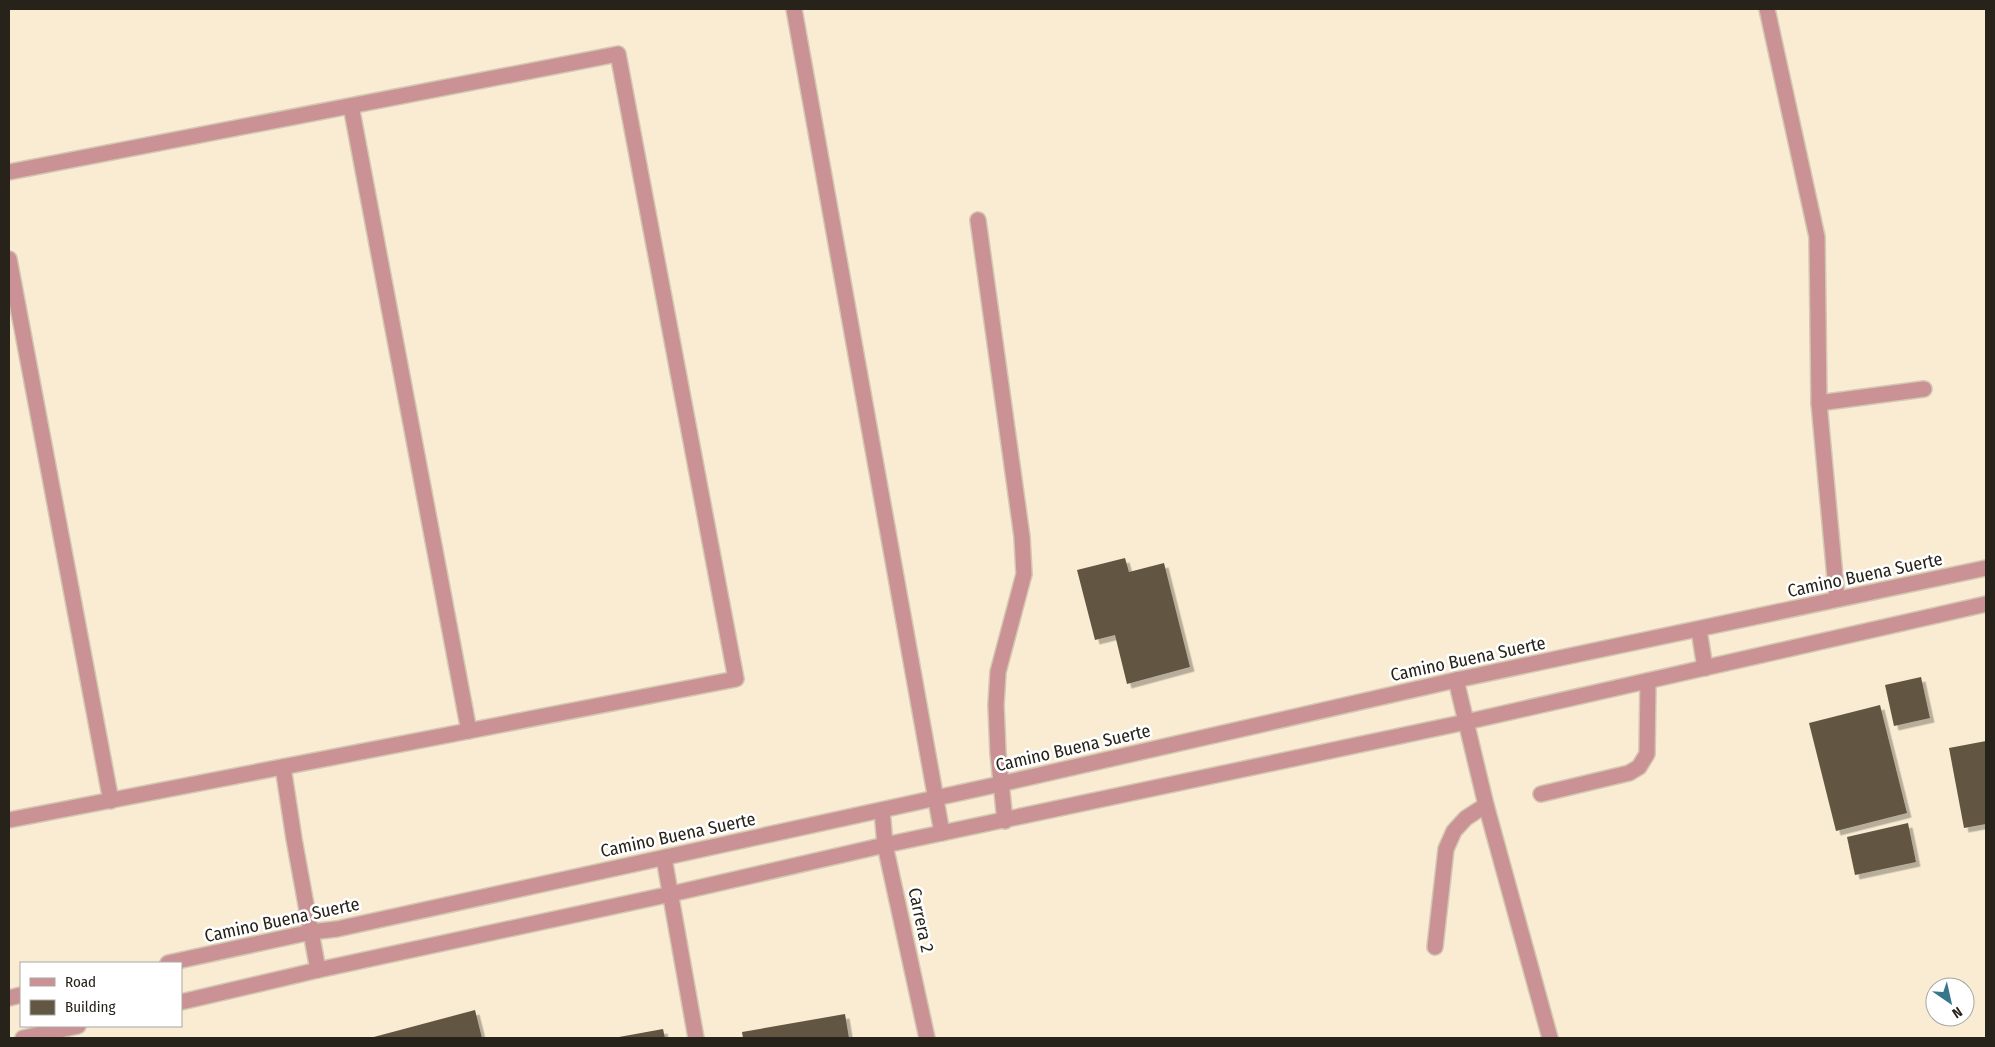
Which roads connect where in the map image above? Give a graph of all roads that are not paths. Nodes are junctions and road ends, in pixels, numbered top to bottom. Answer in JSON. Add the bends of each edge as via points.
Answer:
{"nodes":[{"id":1,"x":794,"y":9,"type":"edge"},
{"id":2,"x":1767,"y":9,"type":"edge"},
{"id":3,"x":351,"y":106,"type":"junction"},
{"id":4,"x":9,"y":172,"type":"edge"},
{"id":5,"x":978,"y":220,"type":"dead end"},
{"id":6,"x":9,"y":259,"type":"edge"},
{"id":7,"x":1924,"y":389,"type":"dead end"},
{"id":8,"x":1819,"y":403,"type":"junction"},
{"id":9,"x":1986,"y":568,"type":"edge"},
{"id":10,"x":1838,"y":599,"type":"junction"},
{"id":11,"x":1986,"y":604,"type":"edge"},
{"id":12,"x":1699,"y":630,"type":"junction"},
{"id":13,"x":1705,"y":668,"type":"junction"},
{"id":14,"x":1456,"y":680,"type":"junction"},
{"id":15,"x":1648,"y":681,"type":"junction"},
{"id":16,"x":1466,"y":722,"type":"junction"},
{"id":17,"x":469,"y":731,"type":"junction"},
{"id":18,"x":283,"y":767,"type":"junction"},
{"id":19,"x":1000,"y":784,"type":"junction"},
{"id":20,"x":1541,"y":794,"type":"dead end"},
{"id":21,"x":936,"y":798,"type":"junction"},
{"id":22,"x":111,"y":801,"type":"junction"},
{"id":23,"x":1486,"y":805,"type":"junction"},
{"id":24,"x":882,"y":810,"type":"junction"},
{"id":25,"x":9,"y":820,"type":"edge"},
{"id":26,"x":1005,"y":821,"type":"junction"},
{"id":27,"x":942,"y":834,"type":"junction"},
{"id":28,"x":885,"y":845,"type":"junction"},
{"id":29,"x":664,"y":858,"type":"junction"},
{"id":30,"x":671,"y":894,"type":"junction"},
{"id":31,"x":311,"y":932,"type":"junction"},
{"id":32,"x":1435,"y":947,"type":"dead end"},
{"id":33,"x":173,"y":962,"type":"edge"},
{"id":34,"x":318,"y":970,"type":"junction"},
{"id":35,"x":182,"y":1002,"type":"edge"},
{"id":36,"x":73,"y":1027,"type":"edge"},
{"id":37,"x":23,"y":1038,"type":"edge"},
{"id":38,"x":696,"y":1038,"type":"edge"},
{"id":39,"x":927,"y":1038,"type":"edge"},
{"id":40,"x":1550,"y":1038,"type":"edge"}],
"edges":[{"from":1,"to":21,"type":"street"},
{"from":2,"to":8,"type":"street","via":[[1817,237]]},
{"from":3,"to":4,"type":"street"},
{"from":3,"to":17,"type":"street"},
{"from":3,"to":17,"type":"street","via":[[618,54],[736,679]]},
{"from":5,"to":19,"type":"street","via":[[1022,536],[1024,574],[998,672],[996,705]]},
{"from":6,"to":22,"type":"street"},
{"from":7,"to":8,"type":"street"},
{"from":8,"to":10,"type":"street"},
{"from":9,"to":10,"type":"street","name":"Camino Buena Suerte"},
{"from":10,"to":12,"type":"street","name":"Camino Buena Suerte"},
{"from":11,"to":13,"type":"street"},
{"from":12,"to":13,"type":"street"},
{"from":12,"to":14,"type":"street","name":"Camino Buena Suerte"},
{"from":13,"to":15,"type":"street"},
{"from":14,"to":16,"type":"street"},
{"from":14,"to":19,"type":"street","name":"Camino Buena Suerte"},
{"from":15,"to":16,"type":"street"},
{"from":15,"to":20,"type":"street","via":[[1647,754],[1639,767],[1629,773]]},
{"from":16,"to":23,"type":"street"},
{"from":16,"to":26,"type":"street"},
{"from":17,"to":18,"type":"street"},
{"from":18,"to":22,"type":"street"},
{"from":18,"to":31,"type":"street"},
{"from":19,"to":21,"type":"street","name":"Camino Buena Suerte"},
{"from":19,"to":26,"type":"street"},
{"from":21,"to":24,"type":"street","name":"Camino Buena Suerte"},
{"from":21,"to":27,"type":"street"},
{"from":22,"to":25,"type":"street"},
{"from":23,"to":32,"type":"street","via":[[1466,818],[1454,831],[1446,850]]},
{"from":23,"to":40,"type":"street"},
{"from":24,"to":28,"type":"street","name":"Carrera 2"},
{"from":24,"to":29,"type":"street","name":"Camino Buena Suerte"},
{"from":26,"to":27,"type":"street"},
{"from":27,"to":28,"type":"street"},
{"from":28,"to":30,"type":"street"},
{"from":28,"to":39,"type":"street","name":"Carrera 2"},
{"from":29,"to":30,"type":"street"},
{"from":29,"to":31,"type":"street","name":"Camino Buena Suerte"},
{"from":30,"to":34,"type":"street"},
{"from":30,"to":38,"type":"street"},
{"from":31,"to":33,"type":"street","name":"Camino Buena Suerte"},
{"from":31,"to":34,"type":"street"},
{"from":34,"to":35,"type":"street"},
{"from":36,"to":37,"type":"street"}]}
